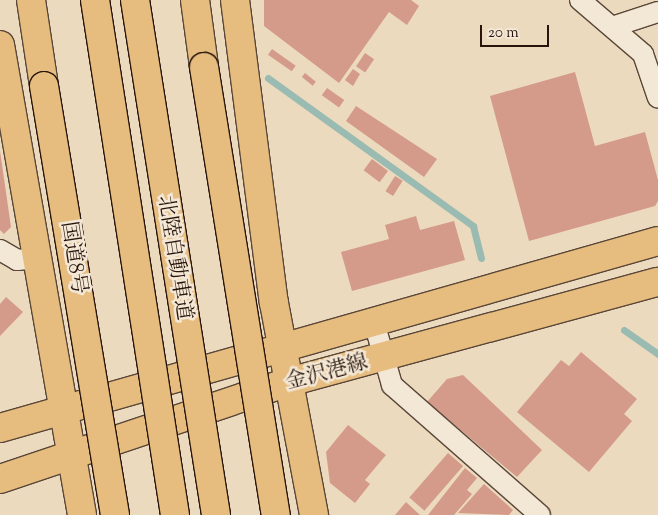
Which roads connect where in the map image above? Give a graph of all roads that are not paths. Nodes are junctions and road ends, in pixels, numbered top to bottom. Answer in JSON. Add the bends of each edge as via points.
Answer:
{"nodes":[{"id":1,"x":31,"y":0,"type":"edge"},
{"id":2,"x":95,"y":0,"type":"edge"},
{"id":3,"x":135,"y":0,"type":"edge"},
{"id":4,"x":195,"y":0,"type":"edge"},
{"id":5,"x":235,"y":0,"type":"edge"},
{"id":6,"x":580,"y":0,"type":"edge"},
{"id":7,"x":658,"y":12,"type":"edge"},
{"id":8,"x":615,"y":26,"type":"junction"},
{"id":9,"x":0,"y":51,"type":"edge"},
{"id":10,"x":658,"y":98,"type":"edge"},
{"id":11,"x":658,"y":241,"type":"edge"},
{"id":12,"x":0,"y":250,"type":"edge"},
{"id":13,"x":40,"y":258,"type":"junction"},
{"id":14,"x":658,"y":282,"type":"edge"},
{"id":15,"x":373,"y":319,"type":"junction"},
{"id":16,"x":281,"y":346,"type":"junction"},
{"id":17,"x":384,"y":357,"type":"junction"},
{"id":18,"x":289,"y":382,"type":"junction"},
{"id":19,"x":62,"y":407,"type":"junction"},
{"id":20,"x":0,"y":428,"type":"edge"},
{"id":21,"x":72,"y":456,"type":"junction"},
{"id":22,"x":0,"y":478,"type":"edge"},
{"id":23,"x":82,"y":515,"type":"edge"},
{"id":24,"x":115,"y":515,"type":"edge"},
{"id":25,"x":175,"y":515,"type":"edge"},
{"id":26,"x":216,"y":515,"type":"edge"},
{"id":27,"x":276,"y":515,"type":"edge"},
{"id":28,"x":314,"y":515,"type":"edge"},
{"id":29,"x":540,"y":515,"type":"edge"}],
"edges":[{"from":1,"to":24,"type":"main road","name":"国道8号","bridge":true},
{"from":2,"to":25,"type":"main road","name":"北陸自動車道","bridge":true},
{"from":3,"to":26,"type":"main road","name":"北陸自動車道","bridge":true},
{"from":4,"to":27,"type":"main road","bridge":true},
{"from":5,"to":16,"type":"main road"},
{"from":6,"to":8,"type":"street"},
{"from":7,"to":8,"type":"street"},
{"from":8,"to":10,"type":"street","via":[[643,54]]},
{"from":9,"to":13,"type":"main road"},
{"from":11,"to":15,"type":"main road","name":"金沢港線"},
{"from":12,"to":13,"type":"street","via":[[17,260]]},
{"from":13,"to":19,"type":"main road"},
{"from":14,"to":17,"type":"main road","name":"金沢港線"},
{"from":15,"to":16,"type":"main road","name":"金沢港線"},
{"from":15,"to":17,"type":"street"},
{"from":16,"to":18,"type":"main road"},
{"from":16,"to":19,"type":"main road","name":"金沢港線"},
{"from":17,"to":18,"type":"main road","name":"金沢港線"},
{"from":17,"to":29,"type":"street","via":[[392,385]]},
{"from":18,"to":21,"type":"main road","name":"金沢港線"},
{"from":18,"to":28,"type":"main road"},
{"from":19,"to":20,"type":"main road","name":"金沢港線"},
{"from":19,"to":21,"type":"main road"},
{"from":21,"to":22,"type":"main road","name":"金沢港線"},
{"from":21,"to":23,"type":"main road"}]}
